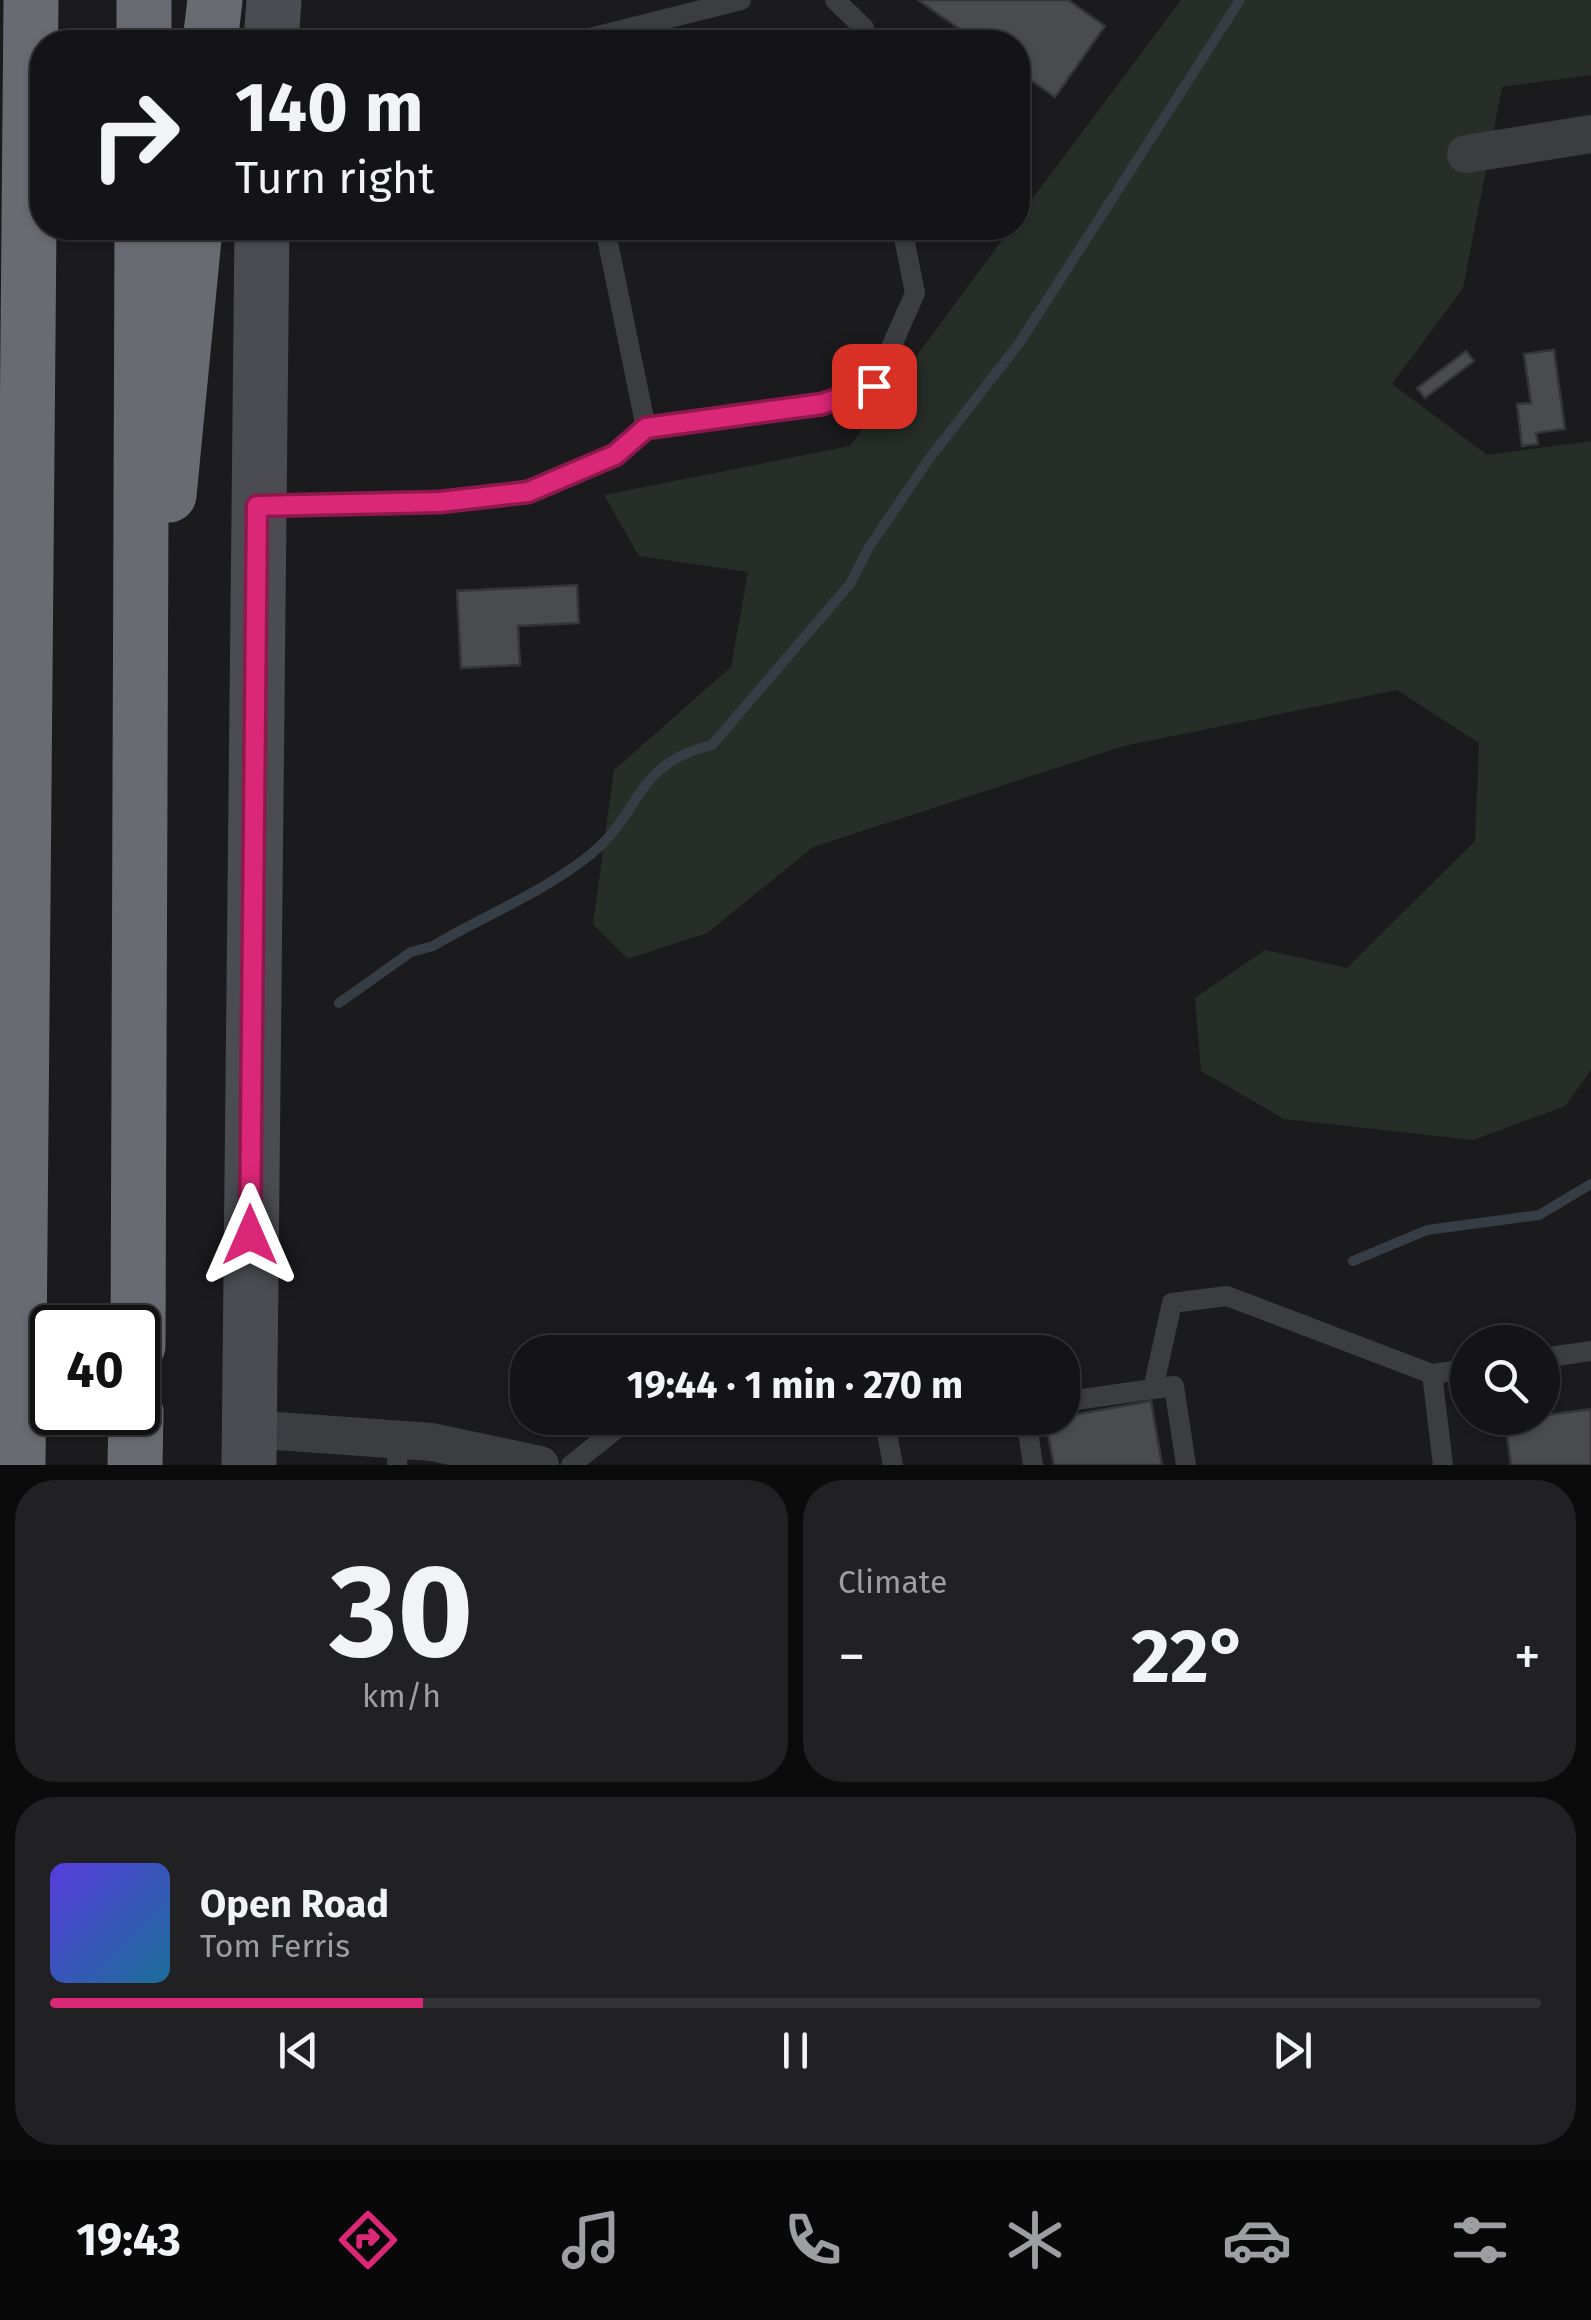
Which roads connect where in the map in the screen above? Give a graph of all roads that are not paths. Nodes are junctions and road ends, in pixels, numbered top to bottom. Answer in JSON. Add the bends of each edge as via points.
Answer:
{"nodes":[{"id":1,"x":30,"y":0,"type":"edge"},
{"id":2,"x":144,"y":0,"type":"edge"},
{"id":3,"x":215,"y":0,"type":"edge"},
{"id":4,"x":274,"y":0,"type":"edge"},
{"id":5,"x":741,"y":0,"type":"edge"},
{"id":6,"x":835,"y":0,"type":"edge"},
{"id":7,"x":144,"y":30,"type":"edge"},
{"id":8,"x":211,"y":30,"type":"edge"},
{"id":9,"x":272,"y":30,"type":"edge"},
{"id":10,"x":622,"y":30,"type":"edge"},
{"id":11,"x":864,"y":30,"type":"edge"},
{"id":12,"x":1591,"y":134,"type":"edge"},
{"id":13,"x":1466,"y":154,"type":"dead end"},
{"id":14,"x":142,"y":240,"type":"edge"},
{"id":15,"x":194,"y":240,"type":"edge"},
{"id":16,"x":262,"y":240,"type":"edge"},
{"id":17,"x":607,"y":240,"type":"edge"},
{"id":18,"x":904,"y":240,"type":"edge"},
{"id":19,"x":646,"y":428,"type":"junction"},
{"id":20,"x":257,"y":506,"type":"junction"},
{"id":21,"x":0,"y":548,"type":"edge"},
{"id":22,"x":136,"y":751,"type":"junction"},
{"id":23,"x":20,"y":902,"type":"junction"},
{"id":24,"x":138,"y":1305,"type":"edge"},
{"id":25,"x":1591,"y":1352,"type":"edge"},
{"id":26,"x":1560,"y":1356,"type":"edge"},
{"id":27,"x":1450,"y":1372,"type":"edge"},
{"id":28,"x":1432,"y":1374,"type":"junction"},
{"id":29,"x":1153,"y":1389,"type":"junction"},
{"id":30,"x":1080,"y":1399,"type":"edge"},
{"id":31,"x":136,"y":1435,"type":"edge"},
{"id":32,"x":609,"y":1435,"type":"edge"},
{"id":33,"x":887,"y":1435,"type":"edge"},
{"id":34,"x":1029,"y":1435,"type":"edge"},
{"id":35,"x":249,"y":1447,"type":"edge"},
{"id":36,"x":398,"y":1452,"type":"edge"},
{"id":37,"x":18,"y":1465,"type":"edge"},
{"id":38,"x":135,"y":1465,"type":"edge"},
{"id":39,"x":540,"y":1465,"type":"edge"},
{"id":40,"x":571,"y":1465,"type":"edge"},
{"id":41,"x":893,"y":1465,"type":"edge"},
{"id":42,"x":1033,"y":1465,"type":"edge"},
{"id":43,"x":1186,"y":1465,"type":"edge"},
{"id":44,"x":1444,"y":1465,"type":"edge"}],
"edges":[{"from":1,"to":23,"type":"highway"},
{"from":2,"to":7,"type":"highway"},
{"from":3,"to":8,"type":"highway"},
{"from":4,"to":9,"type":"street"},
{"from":5,"to":10,"type":"lane"},
{"from":6,"to":11,"type":"lane"},
{"from":12,"to":13,"type":"street"},
{"from":14,"to":22,"type":"highway"},
{"from":15,"to":22,"type":"highway","via":[[184,376]]},
{"from":16,"to":20,"type":"street"},
{"from":17,"to":19,"type":"lane"},
{"from":18,"to":19,"type":"lane","via":[[914,293],[874,386],[822,404]]},
{"from":19,"to":20,"type":"lane","via":[[615,455],[528,492],[440,502]]},
{"from":20,"to":35,"type":"street"},
{"from":21,"to":23,"type":"highway"},
{"from":22,"to":24,"type":"highway"},
{"from":23,"to":37,"type":"highway"},
{"from":25,"to":26,"type":"lane"},
{"from":27,"to":28,"type":"lane"},
{"from":28,"to":29,"type":"lane","via":[[1226,1296],[1172,1303]]},
{"from":28,"to":44,"type":"lane"},
{"from":29,"to":30,"type":"lane"},
{"from":29,"to":43,"type":"lane","via":[[1174,1386]]},
{"from":31,"to":38,"type":"highway"},
{"from":32,"to":40,"type":"lane"},
{"from":33,"to":41,"type":"lane"},
{"from":34,"to":42,"type":"lane"},
{"from":35,"to":36,"type":"street"},
{"from":36,"to":39,"type":"street","via":[[432,1442]]}]}
